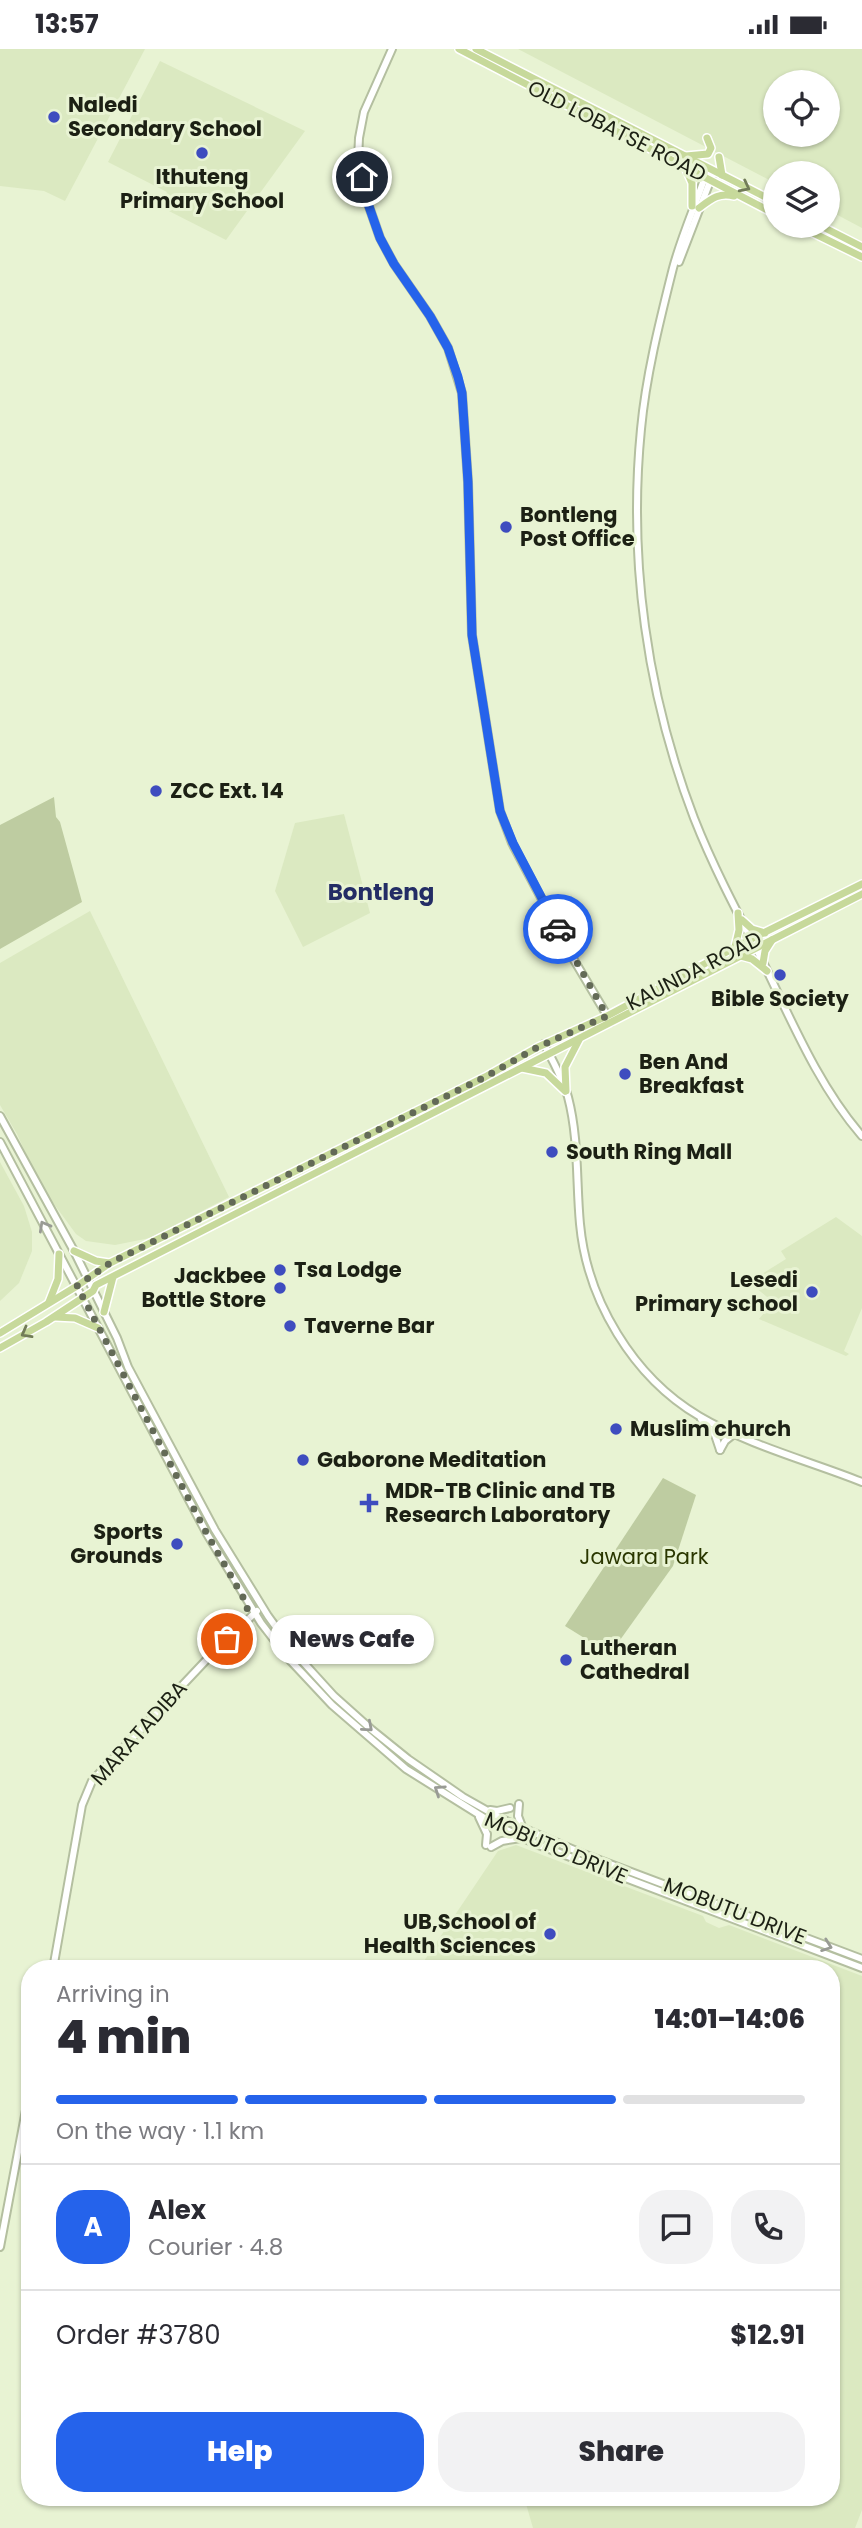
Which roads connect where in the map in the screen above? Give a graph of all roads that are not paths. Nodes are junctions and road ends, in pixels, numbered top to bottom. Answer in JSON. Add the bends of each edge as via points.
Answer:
{"nodes":[{"id":1,"x":394,"y":49,"type":"edge"},
{"id":2,"x":459,"y":49,"type":"edge"},
{"id":3,"x":476,"y":49,"type":"edge"},
{"id":4,"x":707,"y":138,"type":"dead end"},
{"id":5,"x":685,"y":156,"type":"junction"},
{"id":6,"x":719,"y":157,"type":"dead end"},
{"id":7,"x":684,"y":165,"type":"junction"},
{"id":8,"x":712,"y":174,"type":"junction"},
{"id":9,"x":763,"y":197,"type":"edge"},
{"id":10,"x":748,"y":200,"type":"junction"},
{"id":11,"x":696,"y":207,"type":"junction"},
{"id":12,"x":763,"y":208,"type":"edge"},
{"id":13,"x":840,"y":236,"type":"edge"},
{"id":14,"x":823,"y":238,"type":"edge"},
{"id":15,"x":862,"y":247,"type":"edge"},
{"id":16,"x":862,"y":257,"type":"edge"},
{"id":17,"x":862,"y":884,"type":"edge"},
{"id":18,"x":862,"y":894,"type":"edge"},
{"id":19,"x":740,"y":917,"type":"junction"},
{"id":20,"x":769,"y":937,"type":"junction"},
{"id":21,"x":753,"y":943,"type":"junction"},
{"id":22,"x":735,"y":947,"type":"junction"},
{"id":23,"x":740,"y":956,"type":"junction"},
{"id":24,"x":763,"y":963,"type":"junction"},
{"id":25,"x":767,"y":971,"type":"junction"},
{"id":26,"x":609,"y":1019,"type":"junction"},
{"id":27,"x":579,"y":1040,"type":"junction"},
{"id":28,"x":544,"y":1044,"type":"junction"},
{"id":29,"x":548,"y":1052,"type":"junction"},
{"id":30,"x":522,"y":1067,"type":"junction"},
{"id":31,"x":566,"y":1091,"type":"junction"},
{"id":32,"x":0,"y":1116,"type":"edge"},
{"id":33,"x":862,"y":1136,"type":"edge"},
{"id":34,"x":0,"y":1142,"type":"edge"},
{"id":35,"x":74,"y":1251,"type":"junction"},
{"id":36,"x":59,"y":1254,"type":"junction"},
{"id":37,"x":110,"y":1263,"type":"junction"},
{"id":38,"x":113,"y":1276,"type":"junction"},
{"id":39,"x":86,"y":1279,"type":"junction"},
{"id":40,"x":77,"y":1286,"type":"junction"},
{"id":41,"x":93,"y":1291,"type":"junction"},
{"id":42,"x":84,"y":1296,"type":"junction"},
{"id":43,"x":49,"y":1303,"type":"junction"},
{"id":44,"x":104,"y":1312,"type":"junction"},
{"id":45,"x":46,"y":1322,"type":"junction"},
{"id":46,"x":98,"y":1328,"type":"junction"},
{"id":47,"x":0,"y":1333,"type":"edge"},
{"id":48,"x":0,"y":1348,"type":"edge"},
{"id":49,"x":698,"y":1416,"type":"junction"},
{"id":50,"x":735,"y":1433,"type":"junction"},
{"id":51,"x":862,"y":1482,"type":"edge"},
{"id":52,"x":247,"y":1604,"type":"junction"},
{"id":53,"x":261,"y":1607,"type":"junction"},
{"id":54,"x":254,"y":1613,"type":"junction"},
{"id":55,"x":244,"y":1622,"type":"junction"},
{"id":56,"x":262,"y":1624,"type":"junction"},
{"id":57,"x":519,"y":1804,"type":"dead end"},
{"id":58,"x":510,"y":1808,"type":"dead end"},
{"id":59,"x":485,"y":1809,"type":"junction"},
{"id":60,"x":478,"y":1815,"type":"junction"},
{"id":61,"x":523,"y":1829,"type":"junction"},
{"id":62,"x":523,"y":1838,"type":"junction"},
{"id":63,"x":725,"y":1911,"type":"junction"},
{"id":64,"x":862,"y":1959,"type":"edge"},
{"id":65,"x":55,"y":1960,"type":"edge"},
{"id":66,"x":862,"y":1968,"type":"edge"},
{"id":67,"x":21,"y":2136,"type":"edge"},
{"id":68,"x":0,"y":2247,"type":"edge"}],
"edges":[{"from":1,"to":26,"type":"street","via":[[364,112],[358,160],[380,238],[448,348],[462,393],[472,635],[500,811],[574,960]]},
{"from":2,"to":7,"type":"main road","name":"OLD LOBATSE ROAD"},
{"from":3,"to":5,"type":"main road","name":"OLD LOBATSE ROAD"},
{"from":4,"to":5,"type":"main road","via":[[708,154]]},
{"from":5,"to":8,"type":"main road","name":"OLD LOBATSE ROAD"},
{"from":6,"to":8,"type":"main road"},
{"from":7,"to":8,"type":"main road","name":"OLD LOBATSE ROAD"},
{"from":7,"to":11,"type":"main road"},
{"from":8,"to":9,"type":"main road","name":"OLD LOBATSE ROAD","one_way":true},
{"from":8,"to":10,"type":"main road","name":"OLD LOBATSE ROAD"},
{"from":8,"to":11,"type":"street"},
{"from":10,"to":11,"type":"main road","via":[[721,194]]},
{"from":10,"to":12,"type":"main road","name":"OLD LOBATSE ROAD"},
{"from":11,"to":19,"type":"street","via":[[672,277],[641,427],[640,580],[650,666],[677,768],[703,840]]},
{"from":13,"to":15,"type":"main road"},
{"from":14,"to":16,"type":"main road"},
{"from":17,"to":20,"type":"main road","name":"KAUNDA ROAD"},
{"from":18,"to":20,"type":"main road","name":"KAUNDA ROAD"},
{"from":19,"to":20,"type":"main road"},
{"from":19,"to":21,"type":"street"},
{"from":19,"to":22,"type":"main road"},
{"from":20,"to":21,"type":"main road","name":"KAUNDA ROAD"},
{"from":20,"to":24,"type":"main road"},
{"from":21,"to":22,"type":"main road","name":"KAUNDA ROAD"},
{"from":21,"to":23,"type":"main road","name":"KAUNDA ROAD"},
{"from":21,"to":24,"type":"street"},
{"from":22,"to":26,"type":"main road","name":"KAUNDA ROAD"},
{"from":23,"to":25,"type":"main road"},
{"from":23,"to":26,"type":"main road","name":"KAUNDA ROAD"},
{"from":24,"to":25,"type":"street"},
{"from":25,"to":33,"type":"street","via":[[820,1074]]},
{"from":26,"to":27,"type":"main road","name":"KAUNDA ROAD"},
{"from":26,"to":28,"type":"main road","name":"KAUNDA ROAD"},
{"from":27,"to":29,"type":"main road","name":"KAUNDA ROAD"},
{"from":27,"to":31,"type":"main road","via":[[565,1067]]},
{"from":28,"to":29,"type":"street"},
{"from":28,"to":37,"type":"main road","name":"KAUNDA ROAD"},
{"from":29,"to":30,"type":"main road","name":"KAUNDA ROAD"},
{"from":29,"to":31,"type":"street"},
{"from":30,"to":31,"type":"main road","via":[[554,1077]]},
{"from":30,"to":38,"type":"main road","name":"KAUNDA ROAD"},
{"from":31,"to":49,"type":"street","via":[[574,1123],[580,1225],[591,1279],[628,1349],[659,1385]]},
{"from":32,"to":35,"type":"street","name":"MOBUTU DRIVE"},
{"from":36,"to":34,"type":"street","one_way":true},
{"from":35,"to":37,"type":"main road"},
{"from":35,"to":39,"type":"street","name":"MOBUTU DRIVE"},
{"from":36,"to":40,"type":"street"},
{"from":36,"to":43,"type":"main road","via":[[58,1279]]},
{"from":37,"to":39,"type":"main road","name":"KAUNDA ROAD"},
{"from":38,"to":41,"type":"main road"},
{"from":38,"to":44,"type":"main road"},
{"from":39,"to":40,"type":"main road","name":"KAUNDA ROAD"},
{"from":39,"to":41,"type":"street","name":"MOBUTU DRIVE"},
{"from":40,"to":42,"type":"street"},
{"from":40,"to":43,"type":"main road","name":"KAUNDA ROAD"},
{"from":41,"to":42,"type":"main road"},
{"from":41,"to":44,"type":"street","name":"MOBUTU DRIVE"},
{"from":42,"to":45,"type":"main road"},
{"from":42,"to":46,"type":"street","name":"MOBUTO DRIVE"},
{"from":43,"to":47,"type":"main road","name":"KAUNDA ROAD"},
{"from":44,"to":53,"type":"street","name":"MOBUTU DRIVE","via":[[148,1406]]},
{"from":45,"to":46,"type":"main road","via":[[69,1317]]},
{"from":45,"to":48,"type":"main road","one_way":true},
{"from":46,"to":52,"type":"street","name":"MOBUTO DRIVE"},
{"from":49,"to":50,"type":"street"},
{"from":49,"to":50,"type":"street","via":[[715,1435],[720,1450]]},
{"from":50,"to":51,"type":"street"},
{"from":52,"to":54,"type":"street","name":"MOBUTO DRIVE"},
{"from":52,"to":55,"type":"street"},
{"from":53,"to":54,"type":"street","name":"MARATADIBA"},
{"from":53,"to":59,"type":"street","name":"MOBUTU DRIVE","one_way":true,"via":[[334,1696],[408,1759]]},
{"from":54,"to":55,"type":"street","name":"MARATADIBA"},
{"from":54,"to":56,"type":"street","name":"MOBUTO DRIVE"},
{"from":55,"to":56,"type":"street"},
{"from":55,"to":65,"type":"street","name":"MARATADIBA","via":[[87,1790]]},
{"from":60,"to":56,"type":"street","name":"MOBUTO DRIVE","one_way":true,"via":[[367,1738]]},
{"from":57,"to":61,"type":"street"},
{"from":58,"to":59,"type":"street"},
{"from":59,"to":61,"type":"street","name":"MOBUTU DRIVE"},
{"from":60,"to":62,"type":"street","name":"MOBUTO DRIVE"},
{"from":60,"to":62,"type":"street","via":[[489,1846]]},
{"from":61,"to":63,"type":"street","name":"MOBUTU DRIVE"},
{"from":62,"to":63,"type":"street","name":"MOBUTO DRIVE"},
{"from":63,"to":64,"type":"street","name":"MOBUTU DRIVE","one_way":true},
{"from":63,"to":66,"type":"street","name":"MOBUTO DRIVE"},
{"from":67,"to":68,"type":"street"}]}
